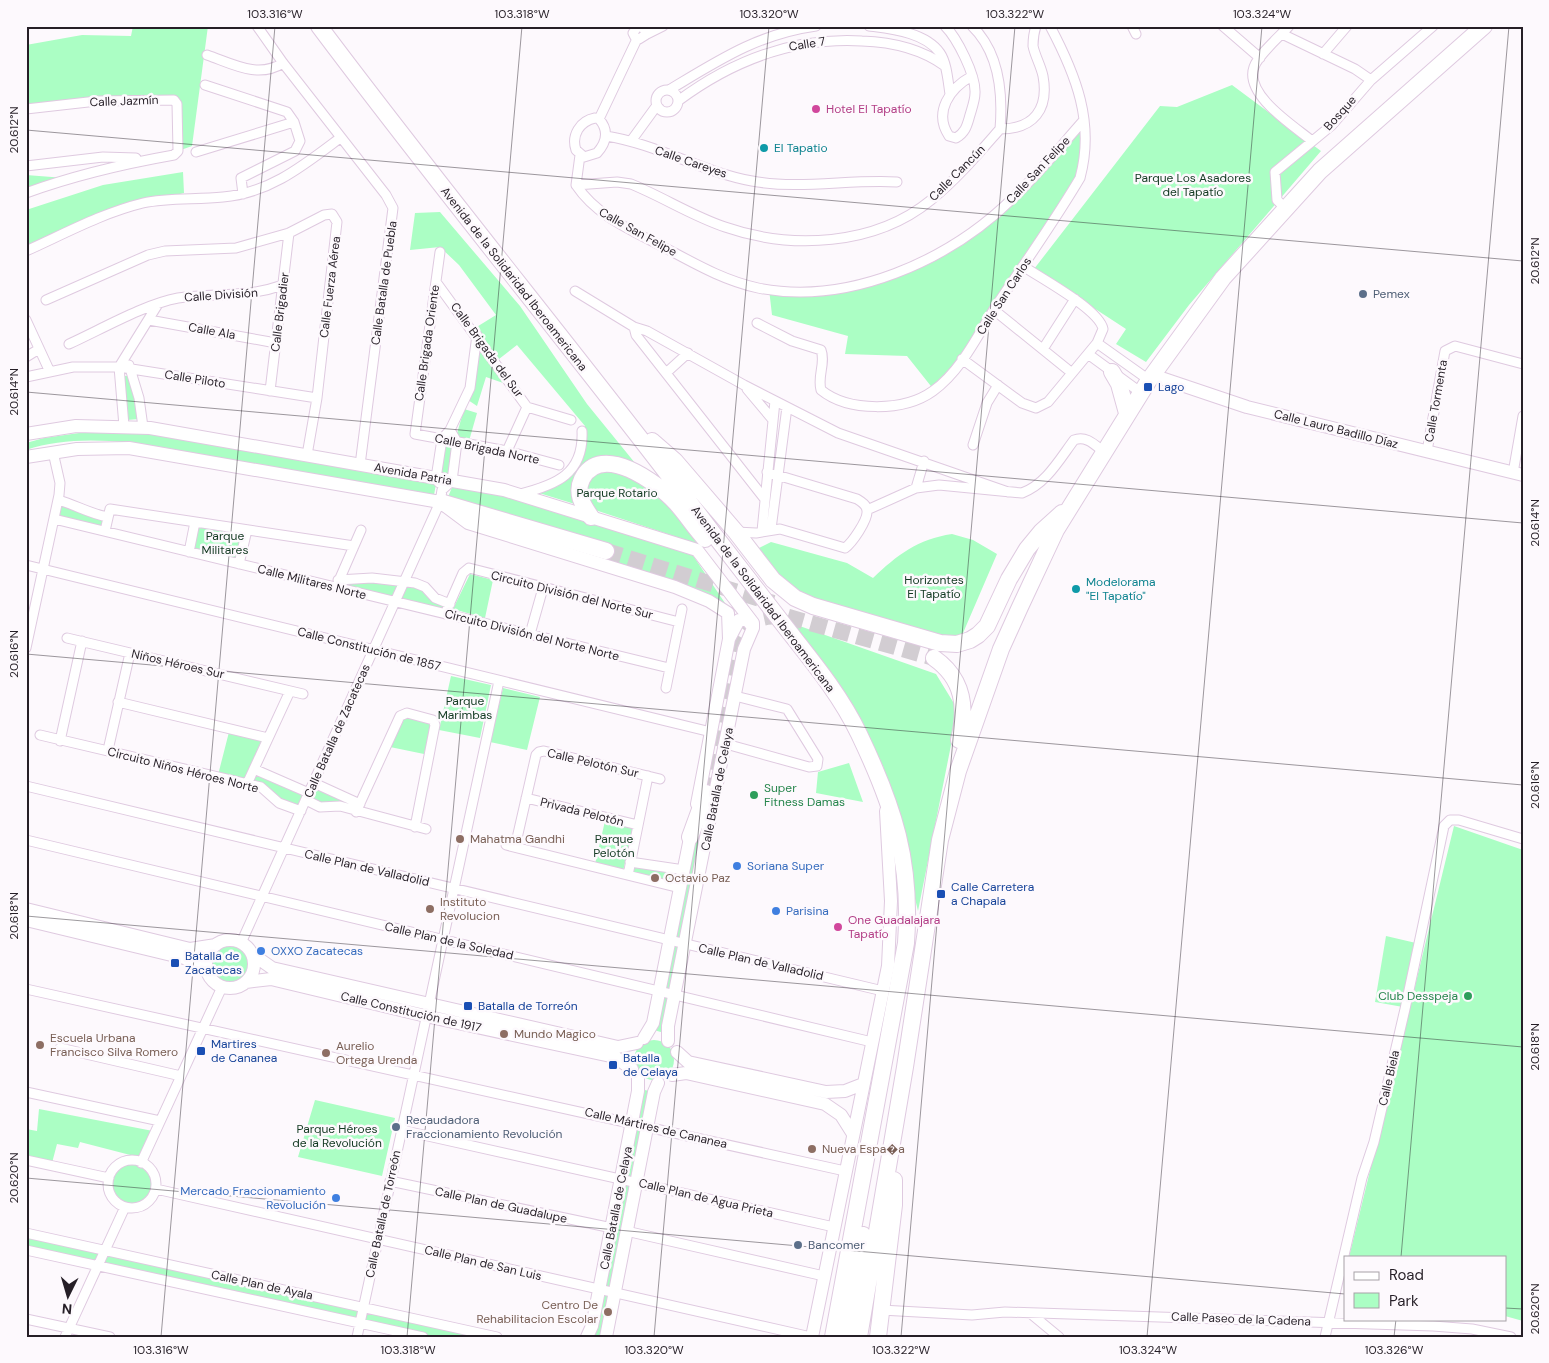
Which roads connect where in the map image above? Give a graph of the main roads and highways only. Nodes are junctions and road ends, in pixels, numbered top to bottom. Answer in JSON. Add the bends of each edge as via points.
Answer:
{"nodes":[{"id":1,"x":319,"y":26,"type":"edge"},
{"id":2,"x":1484,"y":26,"type":"edge"},
{"id":3,"x":1112,"y":372,"type":"road end"},
{"id":4,"x":1127,"y":413,"type":"junction"},
{"id":5,"x":637,"y":432,"type":"junction"},
{"id":6,"x":441,"y":496,"type":"road end"},
{"id":7,"x":1070,"y":508,"type":"junction"},
{"id":8,"x":591,"y":517,"type":"road end"},
{"id":9,"x":606,"y":551,"type":"tunnel mouth"},
{"id":10,"x":750,"y":552,"type":"junction"},
{"id":11,"x":1042,"y":560,"type":"junction"},
{"id":12,"x":748,"y":578,"type":"junction"},
{"id":13,"x":788,"y":630,"type":"junction"},
{"id":14,"x":706,"y":792,"type":"tunnel mouth"},
{"id":15,"x":947,"y":807,"type":"junction"},
{"id":16,"x":690,"y":837,"type":"road end"},
{"id":17,"x":894,"y":1130,"type":"junction"},
{"id":18,"x":859,"y":1203,"type":"junction"},
{"id":19,"x":833,"y":1337,"type":"edge"},
{"id":20,"x":848,"y":1337,"type":"edge"},
{"id":21,"x":859,"y":1337,"type":"edge"},
{"id":22,"x":878,"y":1337,"type":"edge"}],
"edges":[{"from":1,"to":5,"type":"highway","name":"Avenida de la Solidaridad Iberoamericana"},
{"from":2,"to":4,"type":"highway","via":[[1320,171],[1285,208],[1223,278]]},
{"from":3,"to":4,"type":"highway","via":[[1122,392]]},
{"from":4,"to":7,"type":"highway"},
{"from":5,"to":10,"type":"highway","via":[[657,444],[675,461]]},
{"from":5,"to":12,"type":"highway","name":"Avenida de la Solidaridad Iberoamericana"},
{"from":6,"to":9,"type":"highway"},
{"from":7,"to":10,"type":"highway","via":[[1050,523],[1027,549],[984,630],[958,644],[940,643],[804,603],[773,580]]},
{"from":7,"to":11,"type":"highway"},
{"from":8,"to":12,"type":"highway","via":[[579,489],[586,473],[599,464],[628,469],[650,480],[676,502],[720,556]]},
{"from":10,"to":13,"type":"highway"},
{"from":11,"to":15,"type":"highway","via":[[1001,649]]},
{"from":11,"to":15,"type":"highway","via":[[1015,594],[985,642],[967,652],[936,655],[955,679],[964,708]]},
{"from":12,"to":13,"type":"highway","name":"Avenida de la Solidaridad Iberoamericana"},
{"from":13,"to":18,"type":"highway","name":"Avenida de la Solidaridad Iberoamericana","via":[[820,672],[858,732],[885,796],[903,852],[907,931]]},
{"from":14,"to":16,"type":"highway"},
{"from":15,"to":17,"type":"highway"},
{"from":17,"to":21,"type":"highway"},
{"from":17,"to":22,"type":"highway","via":[[894,1205]]},
{"from":18,"to":19,"type":"highway","name":"Avenida de la Solidaridad Iberoamericana"},
{"from":18,"to":20,"type":"highway","via":[[862,1244]]}]}
